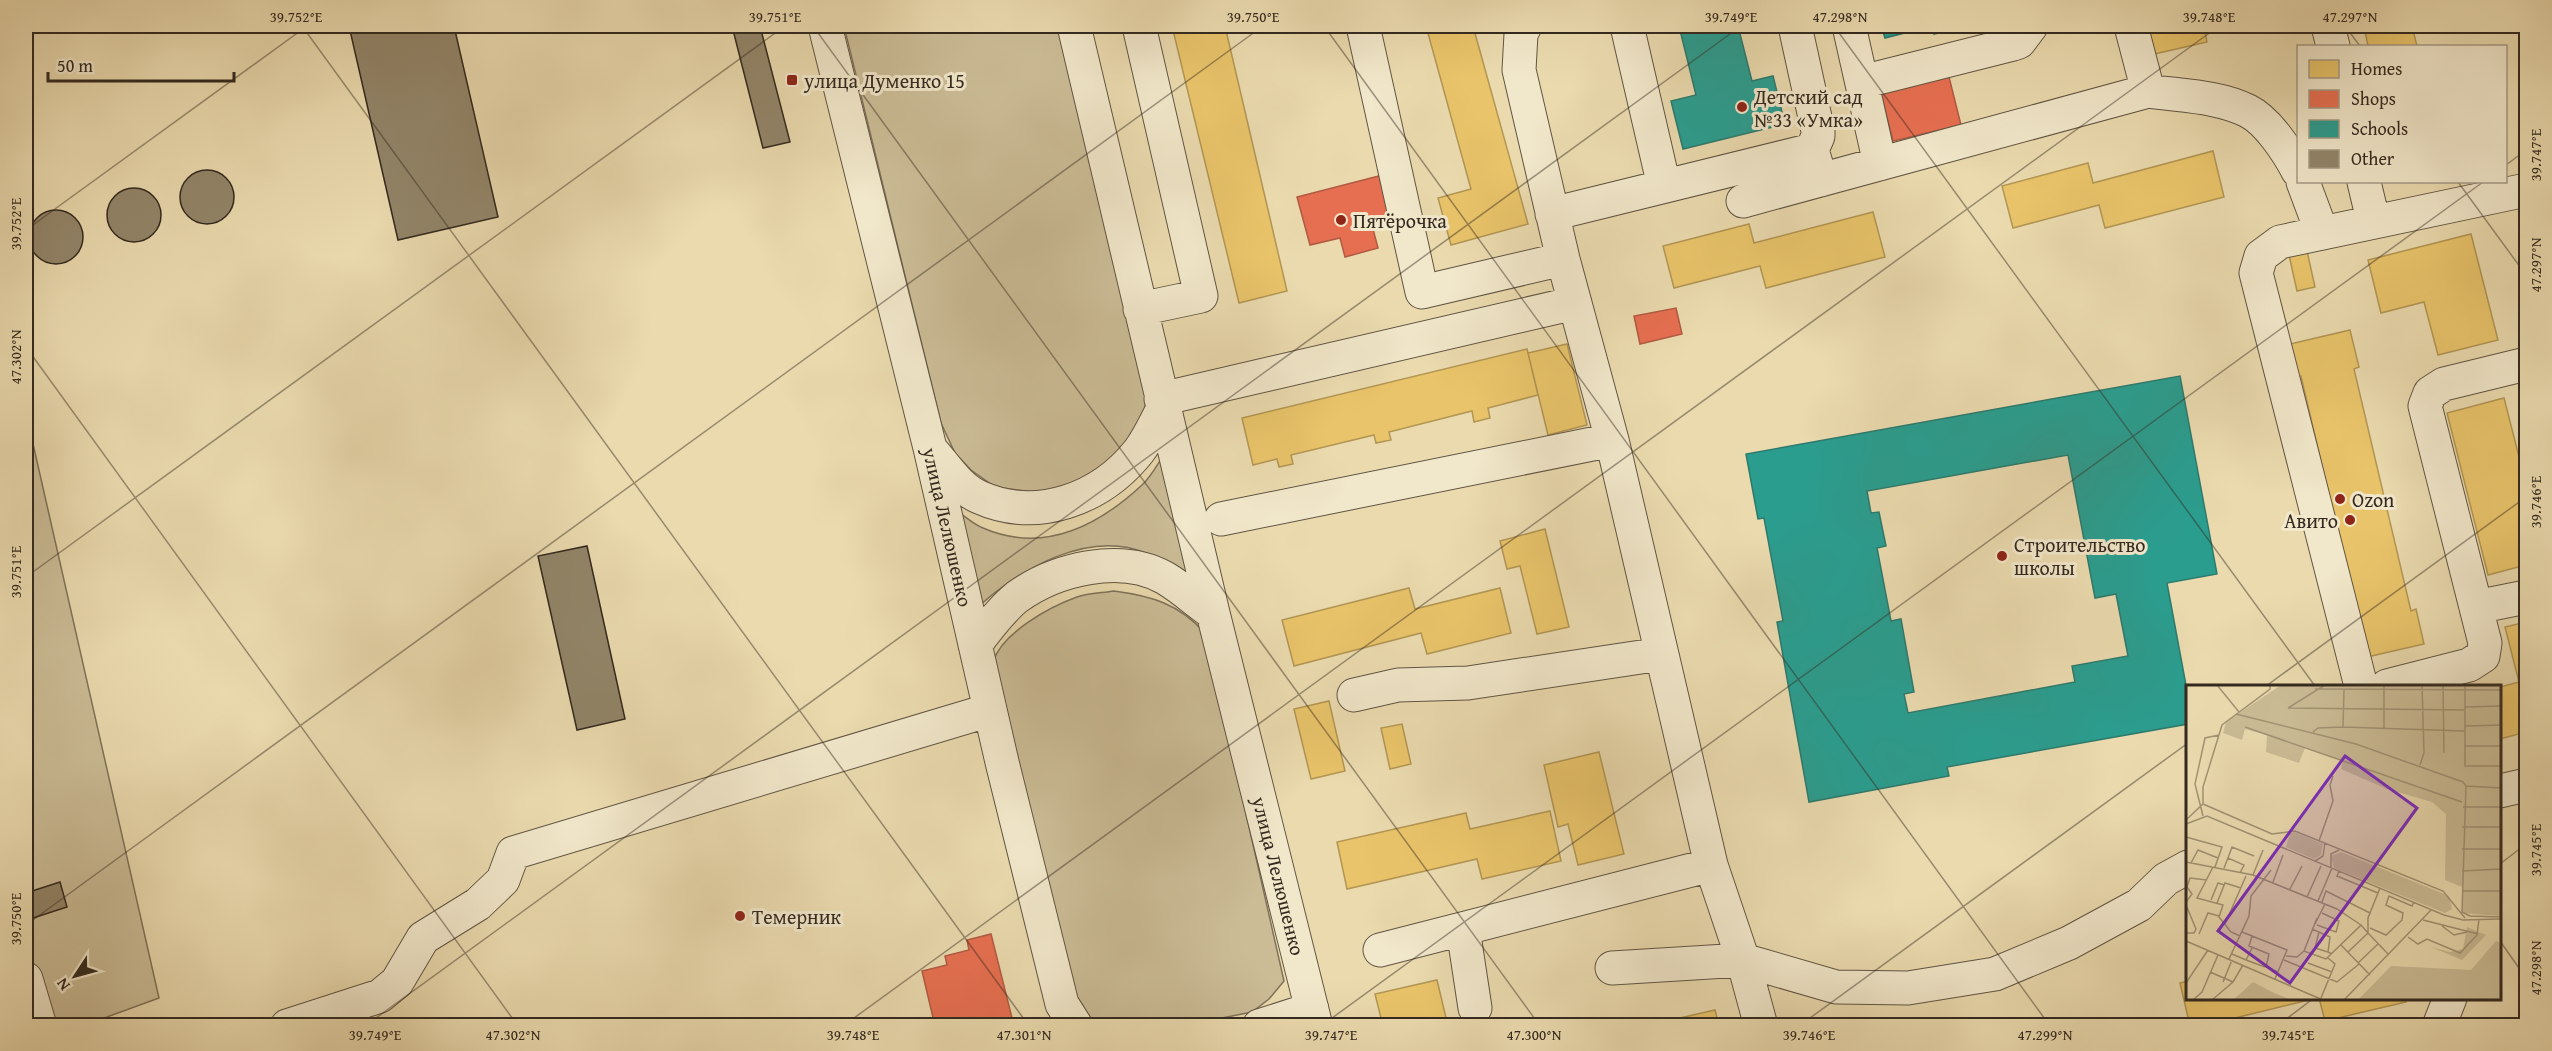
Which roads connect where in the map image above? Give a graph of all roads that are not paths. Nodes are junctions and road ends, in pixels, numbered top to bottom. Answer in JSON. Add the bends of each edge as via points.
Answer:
{"nodes":[{"id":1,"x":825,"y":26,"type":"edge"},
{"id":2,"x":1074,"y":26,"type":"edge"},
{"id":3,"x":1139,"y":26,"type":"edge"},
{"id":4,"x":1363,"y":26,"type":"edge"},
{"id":5,"x":1525,"y":26,"type":"edge"},
{"id":6,"x":1627,"y":26,"type":"edge"},
{"id":7,"x":1795,"y":26,"type":"edge"},
{"id":8,"x":1849,"y":26,"type":"edge"},
{"id":9,"x":2031,"y":26,"type":"edge"},
{"id":10,"x":2131,"y":26,"type":"edge"},
{"id":11,"x":2328,"y":26,"type":"edge"},
{"id":12,"x":2333,"y":45,"type":"edge"},
{"id":13,"x":1862,"y":82,"type":"junction"},
{"id":14,"x":2148,"y":91,"type":"junction"},
{"id":15,"x":1880,"y":164,"type":"junction"},
{"id":16,"x":1816,"y":165,"type":"junction"},
{"id":17,"x":2297,"y":169,"type":"edge"},
{"id":18,"x":2303,"y":183,"type":"edge"},
{"id":19,"x":2364,"y":183,"type":"edge"},
{"id":20,"x":1664,"y":186,"type":"junction"},
{"id":21,"x":2526,"y":190,"type":"edge"},
{"id":22,"x":1743,"y":201,"type":"dead end"},
{"id":23,"x":1552,"y":214,"type":"junction"},
{"id":24,"x":2373,"y":220,"type":"junction"},
{"id":25,"x":2322,"y":233,"type":"junction"},
{"id":26,"x":1563,"y":259,"type":"junction"},
{"id":27,"x":1575,"y":303,"type":"junction"},
{"id":28,"x":1140,"y":309,"type":"junction"},
{"id":29,"x":2526,"y":364,"type":"edge"},
{"id":30,"x":1162,"y":403,"type":"junction"},
{"id":31,"x":1612,"y":440,"type":"junction"},
{"id":32,"x":930,"y":448,"type":"junction"},
{"id":33,"x":1221,"y":519,"type":"dead end"},
{"id":34,"x":2526,"y":597,"type":"edge"},
{"id":35,"x":2476,"y":607,"type":"junction"},
{"id":36,"x":1213,"y":613,"type":"junction"},
{"id":37,"x":975,"y":645,"type":"junction"},
{"id":38,"x":1661,"y":654,"type":"junction"},
{"id":39,"x":2360,"y":685,"type":"edge"},
{"id":40,"x":2394,"y":685,"type":"edge"},
{"id":41,"x":1354,"y":694,"type":"dead end"},
{"id":42,"x":990,"y":710,"type":"junction"},
{"id":43,"x":2526,"y":786,"type":"edge"},
{"id":44,"x":2501,"y":791,"type":"edge"},
{"id":45,"x":1711,"y":865,"type":"junction"},
{"id":46,"x":2186,"y":868,"type":"edge"},
{"id":47,"x":1463,"y":929,"type":"junction"},
{"id":48,"x":1380,"y":950,"type":"dead end"},
{"id":49,"x":1743,"y":960,"type":"junction"},
{"id":50,"x":1612,"y":968,"type":"dead end"},
{"id":51,"x":26,"y":979,"type":"edge"},
{"id":52,"x":2450,"y":1000,"type":"edge"},
{"id":53,"x":1475,"y":1008,"type":"dead end"},
{"id":54,"x":1314,"y":1018,"type":"edge"},
{"id":55,"x":40,"y":1026,"type":"edge"},
{"id":56,"x":287,"y":1026,"type":"edge"},
{"id":57,"x":1076,"y":1026,"type":"edge"},
{"id":58,"x":1259,"y":1026,"type":"edge"},
{"id":59,"x":1761,"y":1026,"type":"edge"},
{"id":60,"x":2439,"y":1026,"type":"edge"}],
"edges":[{"from":1,"to":32,"type":"street","name":"улица Лелюшенко"},
{"from":2,"to":28,"type":"street","name":"улица Лелюшенко"},
{"from":3,"to":28,"type":"street","via":[[1201,296]]},
{"from":4,"to":26,"type":"street","via":[[1422,292]]},
{"from":5,"to":23,"type":"street","via":[[1519,70]]},
{"from":6,"to":20,"type":"street"},
{"from":7,"to":16,"type":"street","via":[[1818,131]]},
{"from":8,"to":13,"type":"street"},
{"from":9,"to":13,"type":"street","via":[[2013,44]]},
{"from":10,"to":14,"type":"street"},
{"from":11,"to":12,"type":"street"},
{"from":13,"to":15,"type":"street"},
{"from":14,"to":15,"type":"street"},
{"from":14,"to":17,"type":"street","via":[[2216,100],[2250,111],[2281,142]]},
{"from":15,"to":16,"type":"street"},
{"from":16,"to":20,"type":"street"},
{"from":16,"to":22,"type":"street"},
{"from":18,"to":25,"type":"street"},
{"from":19,"to":24,"type":"street"},
{"from":20,"to":23,"type":"street"},
{"from":21,"to":24,"type":"street"},
{"from":23,"to":26,"type":"street"},
{"from":24,"to":25,"type":"street"},
{"from":25,"to":39,"type":"street","via":[[2280,242],[2261,256],[2256,273]]},
{"from":26,"to":27,"type":"street"},
{"from":27,"to":30,"type":"street"},
{"from":27,"to":31,"type":"street"},
{"from":28,"to":30,"type":"street","name":"улица Лелюшенко"},
{"from":29,"to":35,"type":"street","via":[[2444,384],[2430,393],[2425,406]]},
{"from":30,"to":32,"type":"street","via":[[1139,450],[1111,480],[1078,499],[1035,508],[1004,505],[978,496],[959,483]]},
{"from":30,"to":36,"type":"street","name":"улица Лелюшенко"},
{"from":31,"to":33,"type":"street"},
{"from":31,"to":38,"type":"street"},
{"from":32,"to":37,"type":"street","name":"улица Лелюшенко"},
{"from":34,"to":35,"type":"street"},
{"from":35,"to":40,"type":"street","via":[[2485,643],[2483,656],[2469,665]]},
{"from":36,"to":37,"type":"street","via":[[1163,577],[1110,565],[1071,571],[1026,592],[994,620]]},
{"from":36,"to":54,"type":"street","name":"улица Лелюшенко"},
{"from":37,"to":42,"type":"street","name":"улица Лелюшенко"},
{"from":38,"to":41,"type":"street","via":[[1468,683],[1398,685]]},
{"from":38,"to":45,"type":"street"},
{"from":42,"to":56,"type":"street","via":[[513,853],[503,880],[478,903],[423,938],[397,982],[380,996]]},
{"from":42,"to":57,"type":"street","name":"улица Лелюшенко","via":[[1062,1004]]},
{"from":43,"to":44,"type":"street"},
{"from":45,"to":47,"type":"street"},
{"from":45,"to":49,"type":"street"},
{"from":46,"to":49,"type":"street","via":[[2166,879],[2139,905],[2069,943],[1995,974],[1908,988],[1836,987]]},
{"from":47,"to":48,"type":"street"},
{"from":47,"to":53,"type":"street"},
{"from":49,"to":50,"type":"street"},
{"from":49,"to":59,"type":"street"},
{"from":51,"to":55,"type":"street"},
{"from":52,"to":60,"type":"street"},
{"from":54,"to":58,"type":"street"}]}
